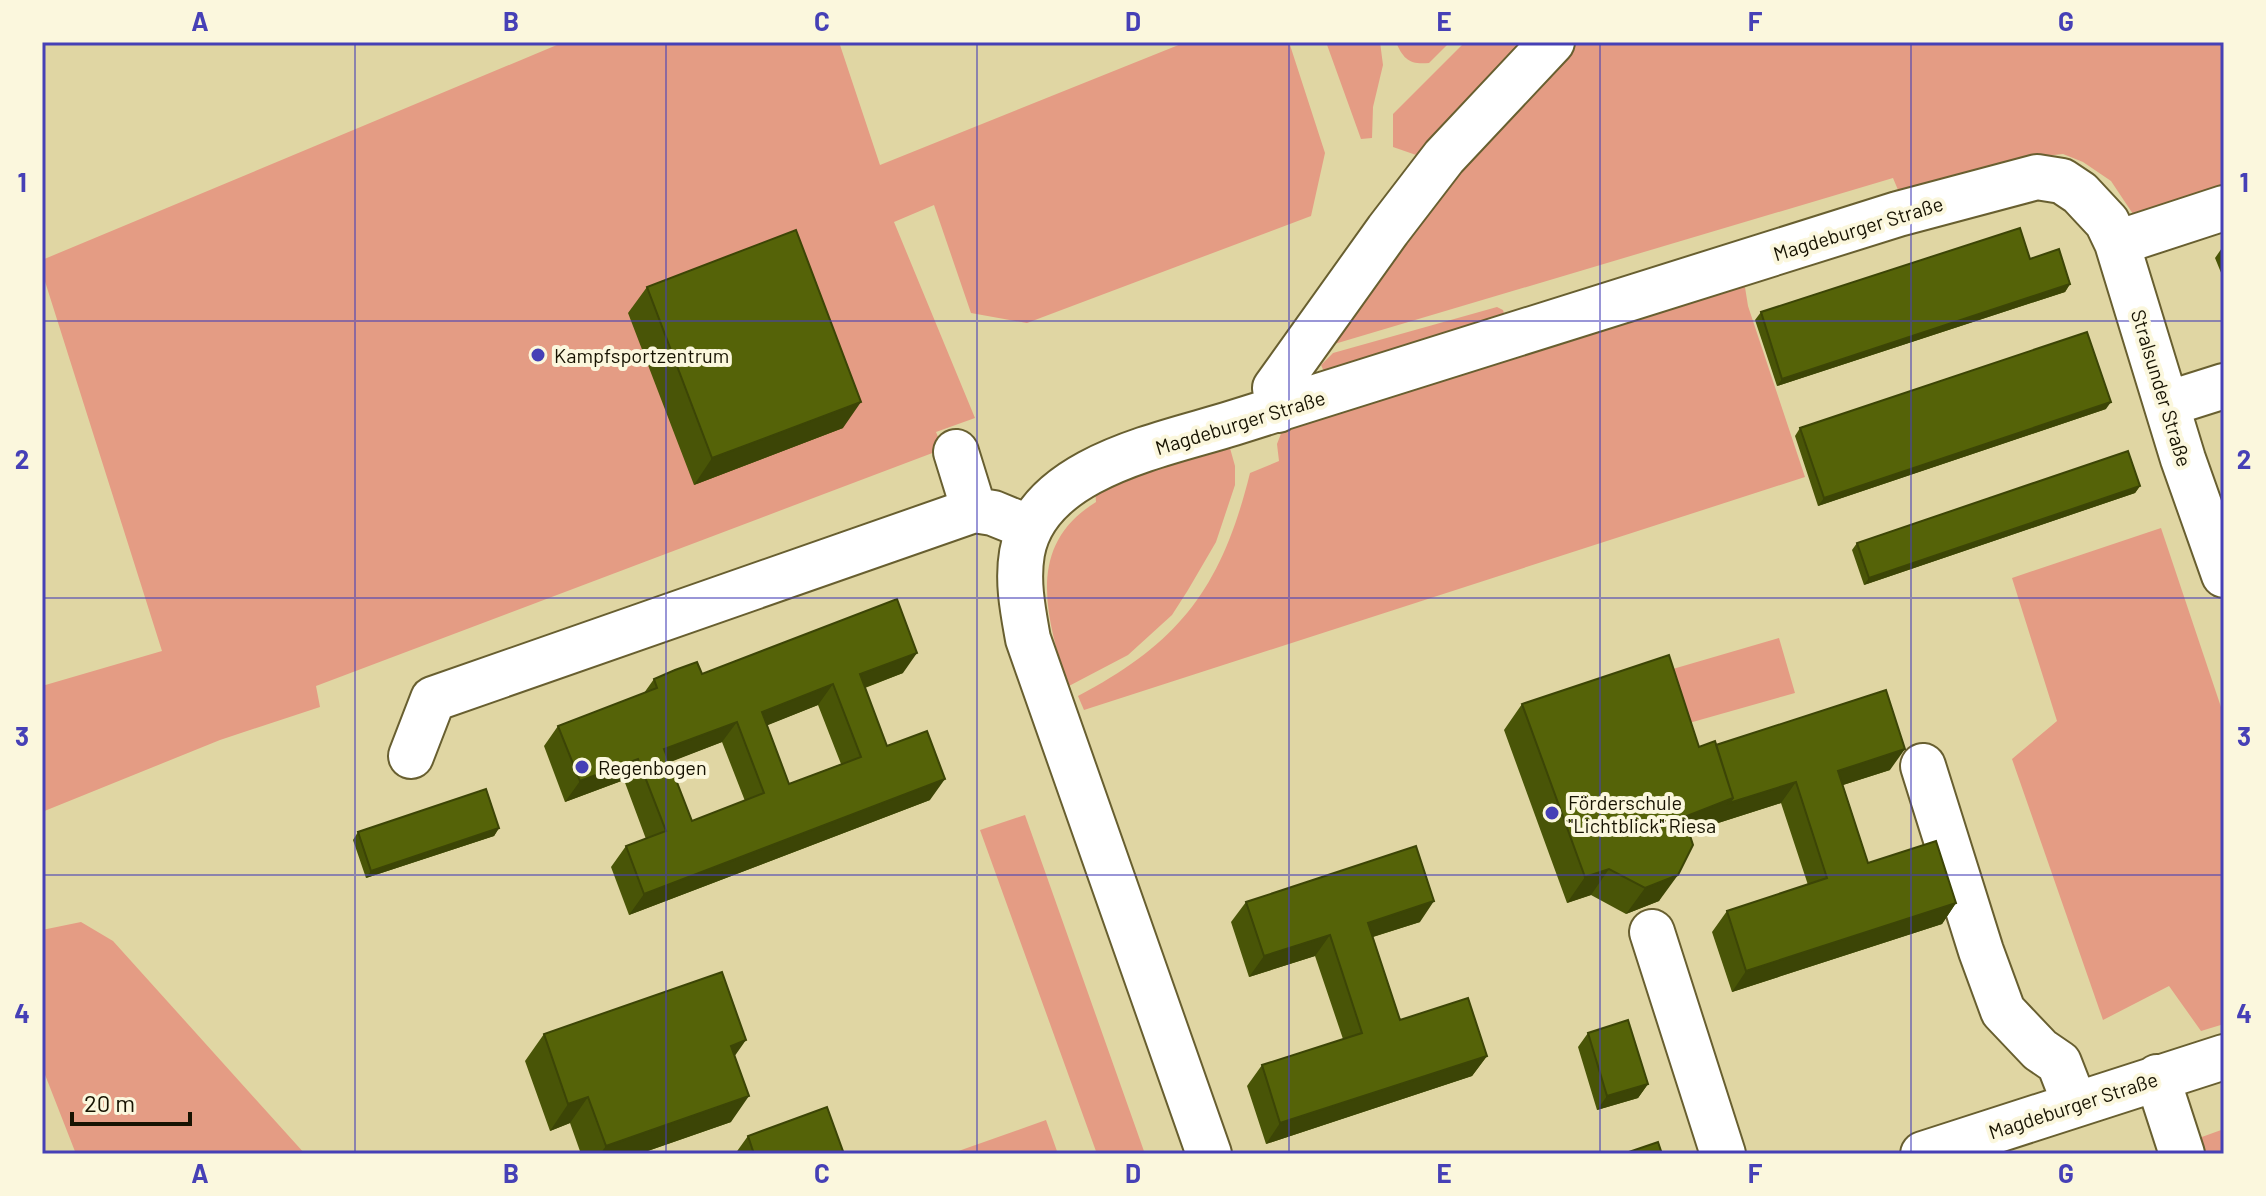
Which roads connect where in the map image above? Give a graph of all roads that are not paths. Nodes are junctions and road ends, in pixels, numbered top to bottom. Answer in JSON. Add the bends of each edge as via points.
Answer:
{"nodes":[{"id":1,"x":1552,"y":42,"type":"edge"},
{"id":2,"x":2095,"y":206,"type":"joint"},
{"id":3,"x":2224,"y":208,"type":"edge"},
{"id":4,"x":2117,"y":243,"type":"junction"},
{"id":5,"x":2224,"y":386,"type":"edge"},
{"id":6,"x":2167,"y":404,"type":"junction"},
{"id":7,"x":1278,"y":410,"type":"junction"},
{"id":8,"x":956,"y":452,"type":"dead end"},
{"id":9,"x":974,"y":510,"type":"junction"},
{"id":10,"x":1030,"y":528,"type":"junction"},
{"id":11,"x":2224,"y":575,"type":"edge"},
{"id":12,"x":411,"y":756,"type":"dead end"},
{"id":13,"x":1923,"y":766,"type":"dead end"},
{"id":14,"x":1652,"y":932,"type":"dead end"},
{"id":15,"x":2224,"y":1057,"type":"edge"},
{"id":16,"x":2157,"y":1077,"type":"junction"},
{"id":17,"x":2075,"y":1104,"type":"junction"},
{"id":18,"x":1209,"y":1154,"type":"edge"},
{"id":19,"x":1723,"y":1154,"type":"edge"},
{"id":20,"x":1923,"y":1154,"type":"edge"},
{"id":21,"x":2182,"y":1154,"type":"edge"}],
"edges":[{"from":1,"to":7,"type":"street","via":[[1444,157],[1388,230],[1275,388]]},
{"from":2,"to":4,"type":"street","name":"Stralsunder Straße"},
{"from":2,"to":7,"type":"street","name":"Magdeburger Straße","via":[[2062,181],[2037,177],[1898,214]]},
{"from":3,"to":4,"type":"street"},
{"from":4,"to":6,"type":"street","name":"Stralsunder Straße"},
{"from":5,"to":6,"type":"street"},
{"from":6,"to":11,"type":"street","name":"Stralsunder Straße"},
{"from":7,"to":10,"type":"street","name":"Magdeburger Straße","via":[[1099,468],[1049,500]]},
{"from":8,"to":9,"type":"street"},
{"from":9,"to":10,"type":"street"},
{"from":9,"to":12,"type":"street","via":[[433,699]]},
{"from":10,"to":18,"type":"street","name":"Magdeburger Straße","via":[[1022,554],[1021,596],[1028,639]]},
{"from":13,"to":17,"type":"street","via":[[2003,1011],[2059,1063]]},
{"from":14,"to":19,"type":"street"},
{"from":15,"to":16,"type":"street","name":"Magdeburger Straße"},
{"from":16,"to":17,"type":"street","name":"Magdeburger Straße"},
{"from":16,"to":21,"type":"street"},
{"from":17,"to":20,"type":"street","name":"Magdeburger Straße"}]}
